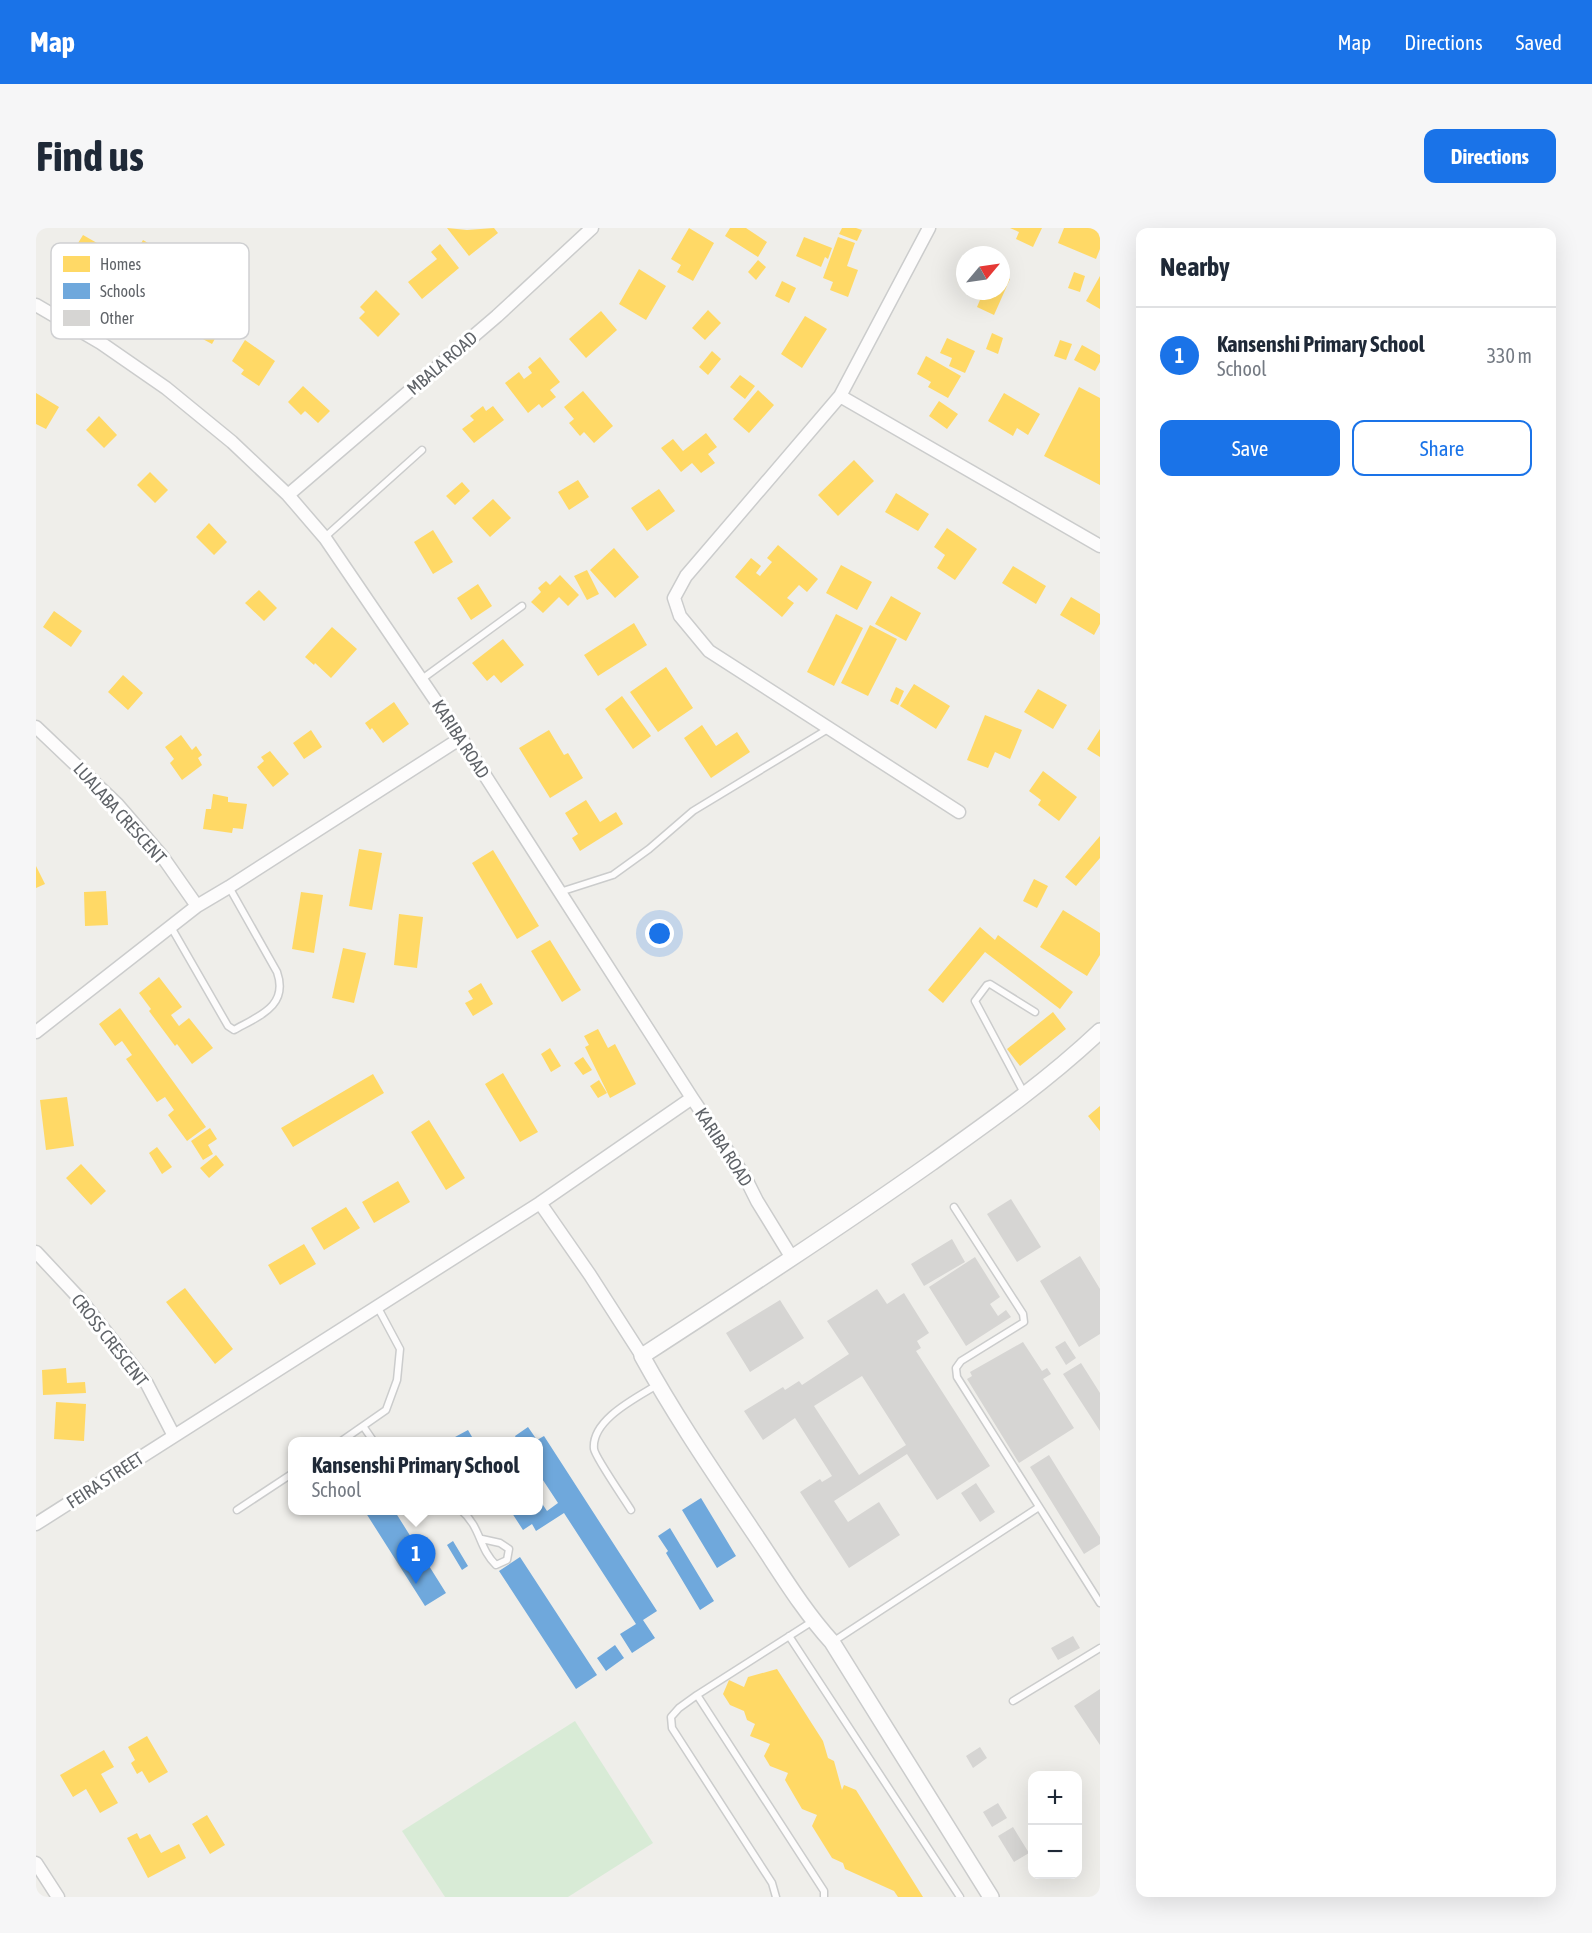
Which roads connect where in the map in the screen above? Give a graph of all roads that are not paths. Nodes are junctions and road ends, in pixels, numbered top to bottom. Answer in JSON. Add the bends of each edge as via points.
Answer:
{"nodes":[{"id":1,"x":592,"y":228,"type":"edge"},
{"id":2,"x":928,"y":228,"type":"edge"},
{"id":3,"x":36,"y":305,"type":"edge"},
{"id":4,"x":51,"y":314,"type":"edge"},
{"id":5,"x":94,"y":339,"type":"edge"},
{"id":6,"x":840,"y":396,"type":"junction"},
{"id":7,"x":422,"y":450,"type":"dead end"},
{"id":8,"x":288,"y":495,"type":"junction"},
{"id":9,"x":325,"y":538,"type":"junction"},
{"id":10,"x":1099,"y":543,"type":"edge"},
{"id":11,"x":522,"y":606,"type":"dead end"},
{"id":12,"x":421,"y":680,"type":"junction"},
{"id":13,"x":36,"y":728,"type":"edge"},
{"id":14,"x":830,"y":728,"type":"junction"},
{"id":15,"x":460,"y":738,"type":"junction"},
{"id":16,"x":959,"y":812,"type":"dead end"},
{"id":17,"x":229,"y":887,"type":"junction"},
{"id":18,"x":560,"y":892,"type":"junction"},
{"id":19,"x":196,"y":906,"type":"junction"},
{"id":20,"x":170,"y":926,"type":"junction"},
{"id":21,"x":1035,"y":1012,"type":"dead end"},
{"id":22,"x":1100,"y":1031,"type":"edge"},
{"id":23,"x":36,"y":1032,"type":"edge"},
{"id":24,"x":1026,"y":1096,"type":"junction"},
{"id":25,"x":692,"y":1098,"type":"junction"},
{"id":26,"x":540,"y":1203,"type":"junction"},
{"id":27,"x":954,"y":1207,"type":"dead end"},
{"id":28,"x":36,"y":1252,"type":"edge"},
{"id":29,"x":792,"y":1258,"type":"junction"},
{"id":30,"x":376,"y":1305,"type":"junction"},
{"id":31,"x":642,"y":1356,"type":"junction"},
{"id":32,"x":657,"y":1385,"type":"junction"},
{"id":33,"x":363,"y":1426,"type":"junction"},
{"id":34,"x":174,"y":1436,"type":"junction"},
{"id":35,"x":347,"y":1437,"type":"edge"},
{"id":36,"x":371,"y":1437,"type":"edge"},
{"id":37,"x":288,"y":1476,"type":"edge"},
{"id":38,"x":1039,"y":1507,"type":"junction"},
{"id":39,"x":237,"y":1510,"type":"dead end"},
{"id":40,"x":631,"y":1510,"type":"dead end"},
{"id":41,"x":467,"y":1515,"type":"edge"},
{"id":42,"x":36,"y":1524,"type":"edge"},
{"id":43,"x":482,"y":1539,"type":"junction"},
{"id":44,"x":1100,"y":1603,"type":"edge"},
{"id":45,"x":813,"y":1621,"type":"junction"},
{"id":46,"x":789,"y":1636,"type":"junction"},
{"id":47,"x":832,"y":1642,"type":"junction"},
{"id":48,"x":1100,"y":1648,"type":"edge"},
{"id":49,"x":697,"y":1695,"type":"junction"},
{"id":50,"x":1013,"y":1701,"type":"dead end"},
{"id":51,"x":36,"y":1863,"type":"edge"},
{"id":52,"x":58,"y":1897,"type":"edge"},
{"id":53,"x":776,"y":1897,"type":"edge"},
{"id":54,"x":824,"y":1897,"type":"edge"},
{"id":55,"x":960,"y":1897,"type":"edge"},
{"id":56,"x":991,"y":1897,"type":"edge"}],
"edges":[{"from":1,"to":8,"type":"street","name":"MBALA ROAD","via":[[497,316]]},
{"from":2,"to":6,"type":"street"},
{"from":3,"to":4,"type":"street","name":"KARIBA ROAD"},
{"from":5,"to":8,"type":"street","name":"KARIBA ROAD","via":[[166,388]]},
{"from":6,"to":10,"type":"street"},
{"from":6,"to":14,"type":"street","via":[[686,576],[674,598],[680,616],[709,651]]},
{"from":7,"to":9,"type":"lane"},
{"from":8,"to":9,"type":"street","name":"KARIBA ROAD"},
{"from":9,"to":12,"type":"street","name":"KARIBA ROAD"},
{"from":11,"to":12,"type":"lane"},
{"from":12,"to":15,"type":"street","name":"KARIBA ROAD"},
{"from":13,"to":19,"type":"street","name":"LUALABA CRESCENT","via":[[117,804],[162,855]]},
{"from":14,"to":16,"type":"street"},
{"from":14,"to":18,"type":"lane","via":[[693,811],[613,875]]},
{"from":15,"to":17,"type":"street"},
{"from":15,"to":18,"type":"street","name":"KARIBA ROAD"},
{"from":17,"to":19,"type":"street"},
{"from":17,"to":20,"type":"lane","via":[[281,984],[274,1006],[264,1014],[231,1029]]},
{"from":18,"to":25,"type":"street","name":"KARIBA ROAD"},
{"from":19,"to":20,"type":"street"},
{"from":20,"to":23,"type":"street"},
{"from":21,"to":24,"type":"lane","via":[[990,984],[975,1001]]},
{"from":22,"to":24,"type":"street"},
{"from":24,"to":29,"type":"street"},
{"from":25,"to":26,"type":"street","name":"FEIRA STREET"},
{"from":25,"to":29,"type":"street","name":"KARIBA ROAD","via":[[745,1177]]},
{"from":26,"to":30,"type":"street","name":"FEIRA STREET"},
{"from":26,"to":31,"type":"street"},
{"from":27,"to":38,"type":"lane","via":[[1023,1314],[1024,1322],[961,1361],[956,1368],[957,1377]]},
{"from":28,"to":34,"type":"street","name":"CROSS CRESCENT","via":[[80,1299],[147,1384]]},
{"from":29,"to":31,"type":"street"},
{"from":30,"to":33,"type":"lane","via":[[400,1349],[397,1380],[386,1410]]},
{"from":30,"to":34,"type":"street","name":"FEIRA STREET"},
{"from":31,"to":32,"type":"street"},
{"from":32,"to":40,"type":"lane","via":[[618,1409],[596,1433],[594,1451]]},
{"from":32,"to":45,"type":"street"},
{"from":33,"to":35,"type":"lane"},
{"from":33,"to":36,"type":"lane"},
{"from":34,"to":42,"type":"street","name":"FEIRA STREET"},
{"from":37,"to":39,"type":"lane"},
{"from":38,"to":44,"type":"lane"},
{"from":38,"to":47,"type":"lane"},
{"from":41,"to":43,"type":"lane"},
{"from":43,"to":43,"type":"lane","via":[[487,1557],[496,1565],[507,1560],[508,1549]]},
{"from":45,"to":46,"type":"lane"},
{"from":45,"to":47,"type":"street"},
{"from":46,"to":49,"type":"lane"},
{"from":46,"to":55,"type":"lane"},
{"from":47,"to":56,"type":"street"},
{"from":48,"to":50,"type":"lane"},
{"from":49,"to":53,"type":"lane","via":[[671,1717],[672,1728],[772,1883]]},
{"from":49,"to":54,"type":"lane"},
{"from":51,"to":52,"type":"street"}]}
